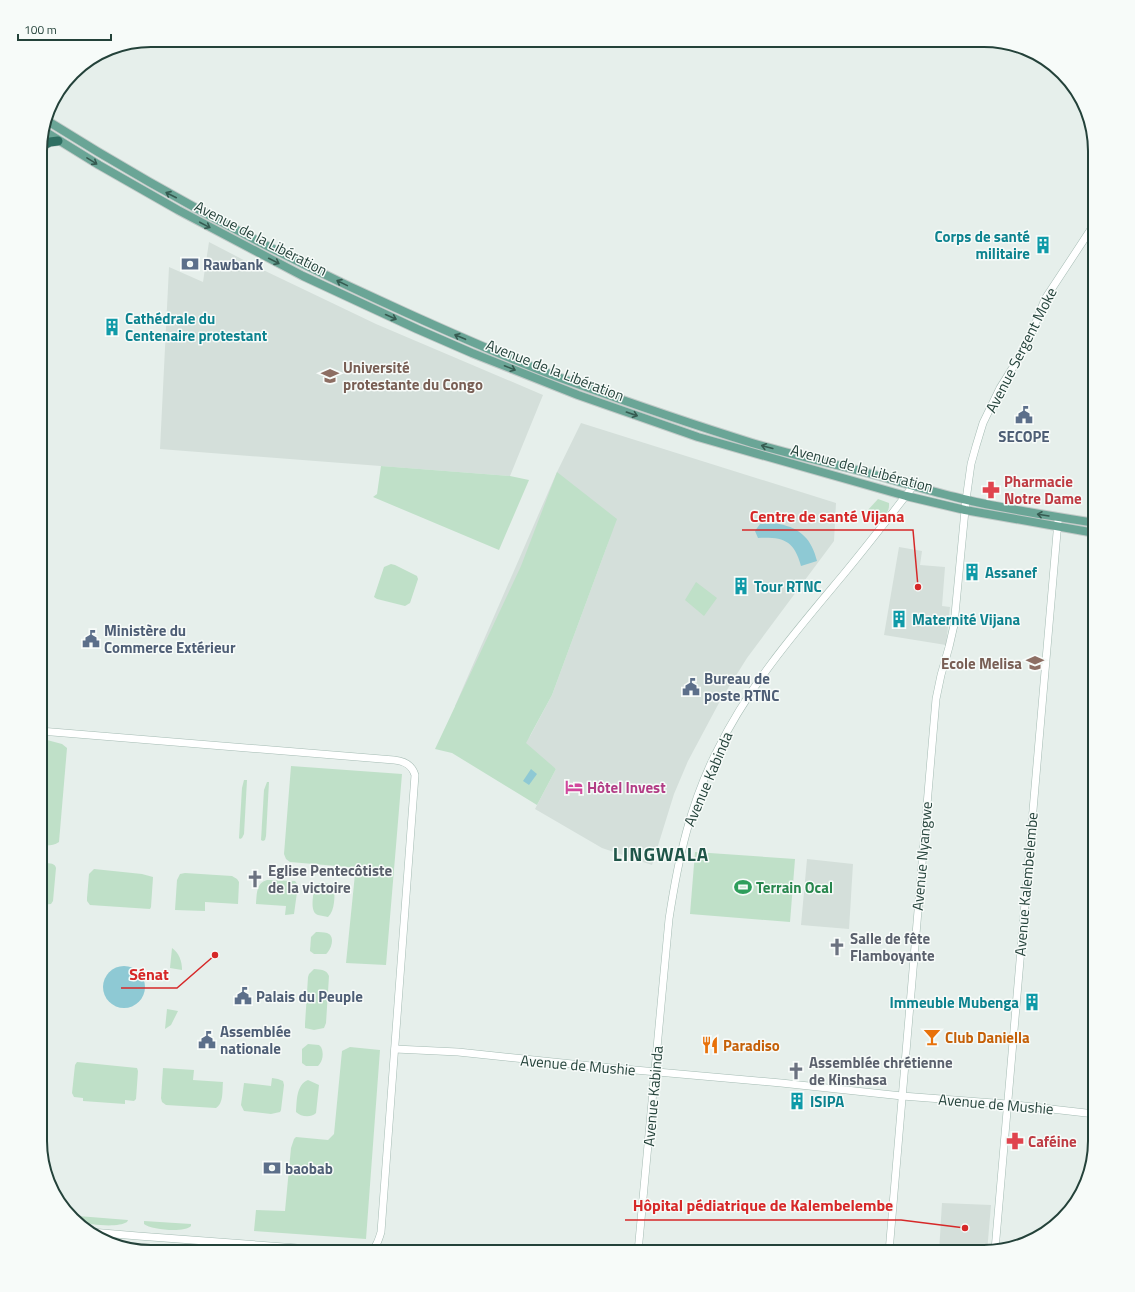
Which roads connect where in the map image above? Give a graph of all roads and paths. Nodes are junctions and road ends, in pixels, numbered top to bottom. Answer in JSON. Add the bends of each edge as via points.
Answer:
{"nodes":[{"id":1,"x":51,"y":123,"type":"edge"},
{"id":2,"x":49,"y":134,"type":"edge"},
{"id":3,"x":58,"y":141,"type":"junction"},
{"id":4,"x":47,"y":143,"type":"edge"},
{"id":5,"x":1088,"y":234,"type":"edge"},
{"id":6,"x":914,"y":485,"type":"junction"},
{"id":7,"x":906,"y":496,"type":"junction"},
{"id":8,"x":966,"y":500,"type":"junction"},
{"id":9,"x":965,"y":510,"type":"junction"},
{"id":10,"x":1059,"y":517,"type":"junction"},
{"id":11,"x":1088,"y":522,"type":"edge"},
{"id":12,"x":1057,"y":527,"type":"junction"},
{"id":13,"x":1088,"y":532,"type":"edge"},
{"id":14,"x":47,"y":732,"type":"edge"},
{"id":15,"x":395,"y":1049,"type":"junction"},
{"id":16,"x":655,"y":1072,"type":"junction"},
{"id":17,"x":902,"y":1096,"type":"junction"},
{"id":18,"x":1007,"y":1104,"type":"junction"},
{"id":19,"x":1088,"y":1113,"type":"edge"},
{"id":20,"x":103,"y":1233,"type":"edge"},
{"id":21,"x":995,"y":1244,"type":"edge"},
{"id":22,"x":258,"y":1245,"type":"edge"},
{"id":23,"x":376,"y":1245,"type":"edge"},
{"id":24,"x":639,"y":1245,"type":"edge"},
{"id":25,"x":890,"y":1245,"type":"edge"}],
"edges":[{"from":6,"to":1,"type":"main road","name":"Avenue de la Libération","one_way":true,"via":[[754,443],[590,389],[501,354],[366,295],[249,237],[152,184]]},
{"from":2,"to":3,"type":"main road","name":"Avenue de la Libération"},
{"from":3,"to":4,"type":"highway"},
{"from":3,"to":7,"type":"main road","name":"Avenue de la Libération","one_way":true,"via":[[178,210],[289,269],[472,353],[578,395],[698,437]]},
{"from":5,"to":8,"type":"street","name":"Avenue Sergent Moke","via":[[1045,299],[1026,345],[1000,388],[986,418],[971,464]]},
{"from":6,"to":7,"type":"street","name":"Avenue Kabinda"},
{"from":6,"to":8,"type":"main road","name":"Avenue de la Libération"},
{"from":7,"to":9,"type":"main road","name":"Avenue de la Libération"},
{"from":7,"to":16,"type":"street","name":"Avenue Kabinda","via":[[779,652],[732,722],[712,761],[692,810],[676,873],[669,919]]},
{"from":8,"to":9,"type":"street","name":"Avenue Sergent Moke"},
{"from":10,"to":8,"type":"main road","name":"Avenue de la Libération","one_way":true},
{"from":9,"to":12,"type":"main road","name":"Avenue de la Libération"},
{"from":9,"to":17,"type":"street","name":"Avenue Nyangwe","via":[[954,625],[936,699]]},
{"from":10,"to":11,"type":"main road","name":"Avenue de la Libération"},
{"from":10,"to":12,"type":"street","name":"Avenue Kalembelembe"},
{"from":12,"to":13,"type":"main road","name":"Avenue de la Libération"},
{"from":12,"to":18,"type":"street","name":"Avenue Kalembelembe"},
{"from":14,"to":15,"type":"street","via":[[400,760],[410,765],[415,776]]},
{"from":15,"to":16,"type":"street","name":"Avenue de Mushie","via":[[458,1052]]},
{"from":15,"to":23,"type":"street","via":[[381,1232]]},
{"from":16,"to":17,"type":"street","name":"Avenue de Mushie"},
{"from":16,"to":24,"type":"street","name":"Avenue Kabinda"},
{"from":17,"to":18,"type":"street","name":"Avenue de Mushie"},
{"from":17,"to":25,"type":"street","name":"Avenue Nyangwe"},
{"from":18,"to":19,"type":"street","name":"Avenue de Mushie"},
{"from":18,"to":21,"type":"street","name":"Avenue Kalembelembe"},
{"from":20,"to":22,"type":"street"}]}
